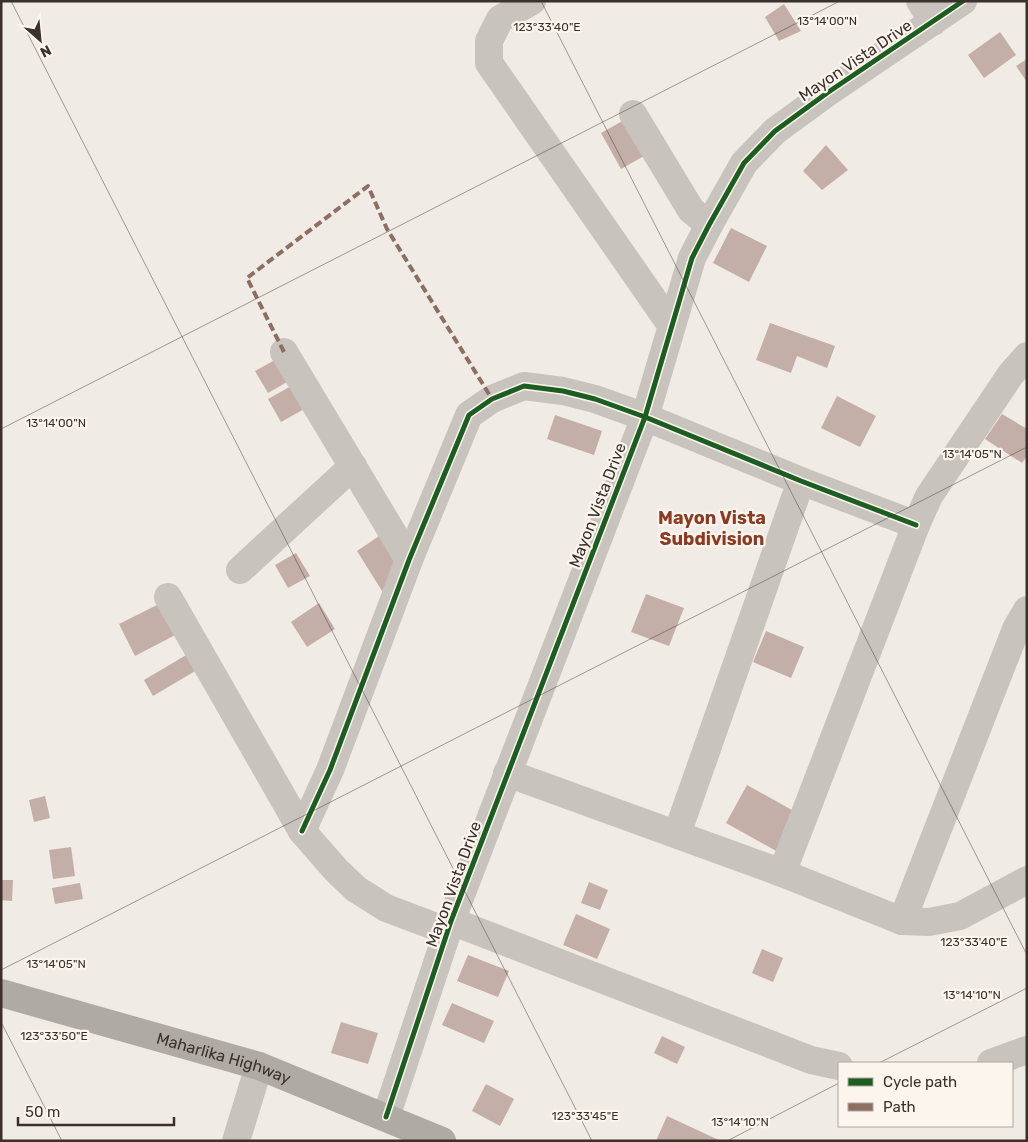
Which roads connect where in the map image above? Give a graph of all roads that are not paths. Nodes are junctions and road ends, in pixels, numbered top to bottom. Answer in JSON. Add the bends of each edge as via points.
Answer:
{"nodes":[{"id":1,"x":532,"y":1,"type":"edge"},
{"id":2,"x":963,"y":1,"type":"edge"},
{"id":3,"x":926,"y":11,"type":"edge"},
{"id":4,"x":633,"y":114,"type":"dead end"},
{"id":5,"x":709,"y":226,"type":"junction"},
{"id":6,"x":671,"y":325,"type":"junction"},
{"id":7,"x":284,"y":352,"type":"dead end"},
{"id":8,"x":1027,"y":356,"type":"edge"},
{"id":9,"x":645,"y":416,"type":"junction"},
{"id":10,"x":353,"y":466,"type":"junction"},
{"id":11,"x":801,"y":481,"type":"junction"},
{"id":12,"x":916,"y":525,"type":"junction"},
{"id":13,"x":409,"y":560,"type":"junction"},
{"id":14,"x":240,"y":570,"type":"dead end"},
{"id":15,"x":168,"y":596,"type":"dead end"},
{"id":16,"x":1027,"y":610,"type":"edge"},
{"id":17,"x":507,"y":773,"type":"junction"},
{"id":18,"x":302,"y":831,"type":"junction"},
{"id":19,"x":677,"y":834,"type":"junction"},
{"id":20,"x":782,"y":873,"type":"junction"},
{"id":21,"x":1027,"y":880,"type":"edge"},
{"id":22,"x":902,"y":922,"type":"junction"},
{"id":23,"x":449,"y":926,"type":"junction"},
{"id":24,"x":1,"y":993,"type":"edge"},
{"id":25,"x":1027,"y":1050,"type":"edge"},
{"id":26,"x":993,"y":1062,"type":"edge"},
{"id":27,"x":259,"y":1066,"type":"junction"},
{"id":28,"x":838,"y":1066,"type":"edge"},
{"id":29,"x":386,"y":1118,"type":"junction"},
{"id":30,"x":236,"y":1141,"type":"edge"},
{"id":31,"x":442,"y":1141,"type":"edge"}],
"edges":[{"from":1,"to":6,"type":"street","via":[[500,19],[488,41],[489,63]]},
{"from":2,"to":3,"type":"street","name":"Mayon Vista Drive"},
{"from":3,"to":5,"type":"street","name":"Mayon Vista Drive","via":[[827,93],[775,131],[744,163]]},
{"from":4,"to":5,"type":"street","via":[[691,210]]},
{"from":5,"to":6,"type":"street","name":"Mayon Vista Drive","via":[[692,258]]},
{"from":6,"to":9,"type":"street","name":"Mayon Vista Drive"},
{"from":7,"to":10,"type":"street"},
{"from":8,"to":12,"type":"street","via":[[1011,374],[929,496]]},
{"from":9,"to":11,"type":"street"},
{"from":9,"to":13,"type":"street","via":[[563,391],[524,386],[492,399],[469,415]]},
{"from":9,"to":17,"type":"street","name":"Mayon Vista Drive"},
{"from":10,"to":13,"type":"street"},
{"from":10,"to":14,"type":"street"},
{"from":11,"to":12,"type":"street"},
{"from":11,"to":19,"type":"street"},
{"from":12,"to":20,"type":"street"},
{"from":13,"to":18,"type":"street","via":[[330,770]]},
{"from":15,"to":18,"type":"street"},
{"from":16,"to":22,"type":"street","via":[[1016,629]]},
{"from":17,"to":19,"type":"street"},
{"from":17,"to":23,"type":"street","name":"Mayon Vista Drive"},
{"from":18,"to":23,"type":"street","via":[[356,889],[386,908]]},
{"from":19,"to":20,"type":"street"},
{"from":20,"to":22,"type":"street"},
{"from":21,"to":22,"type":"street","via":[[960,916],[929,922]]},
{"from":23,"to":28,"type":"street","via":[[811,1060]]},
{"from":23,"to":29,"type":"street","name":"Mayon Vista Drive"},
{"from":24,"to":27,"type":"highway","name":"Maharlika Highway"},
{"from":25,"to":26,"type":"street"},
{"from":27,"to":29,"type":"highway","name":"Maharlika Highway"},
{"from":27,"to":30,"type":"street"},
{"from":29,"to":31,"type":"highway","name":"Maharlika Highway"}]}
